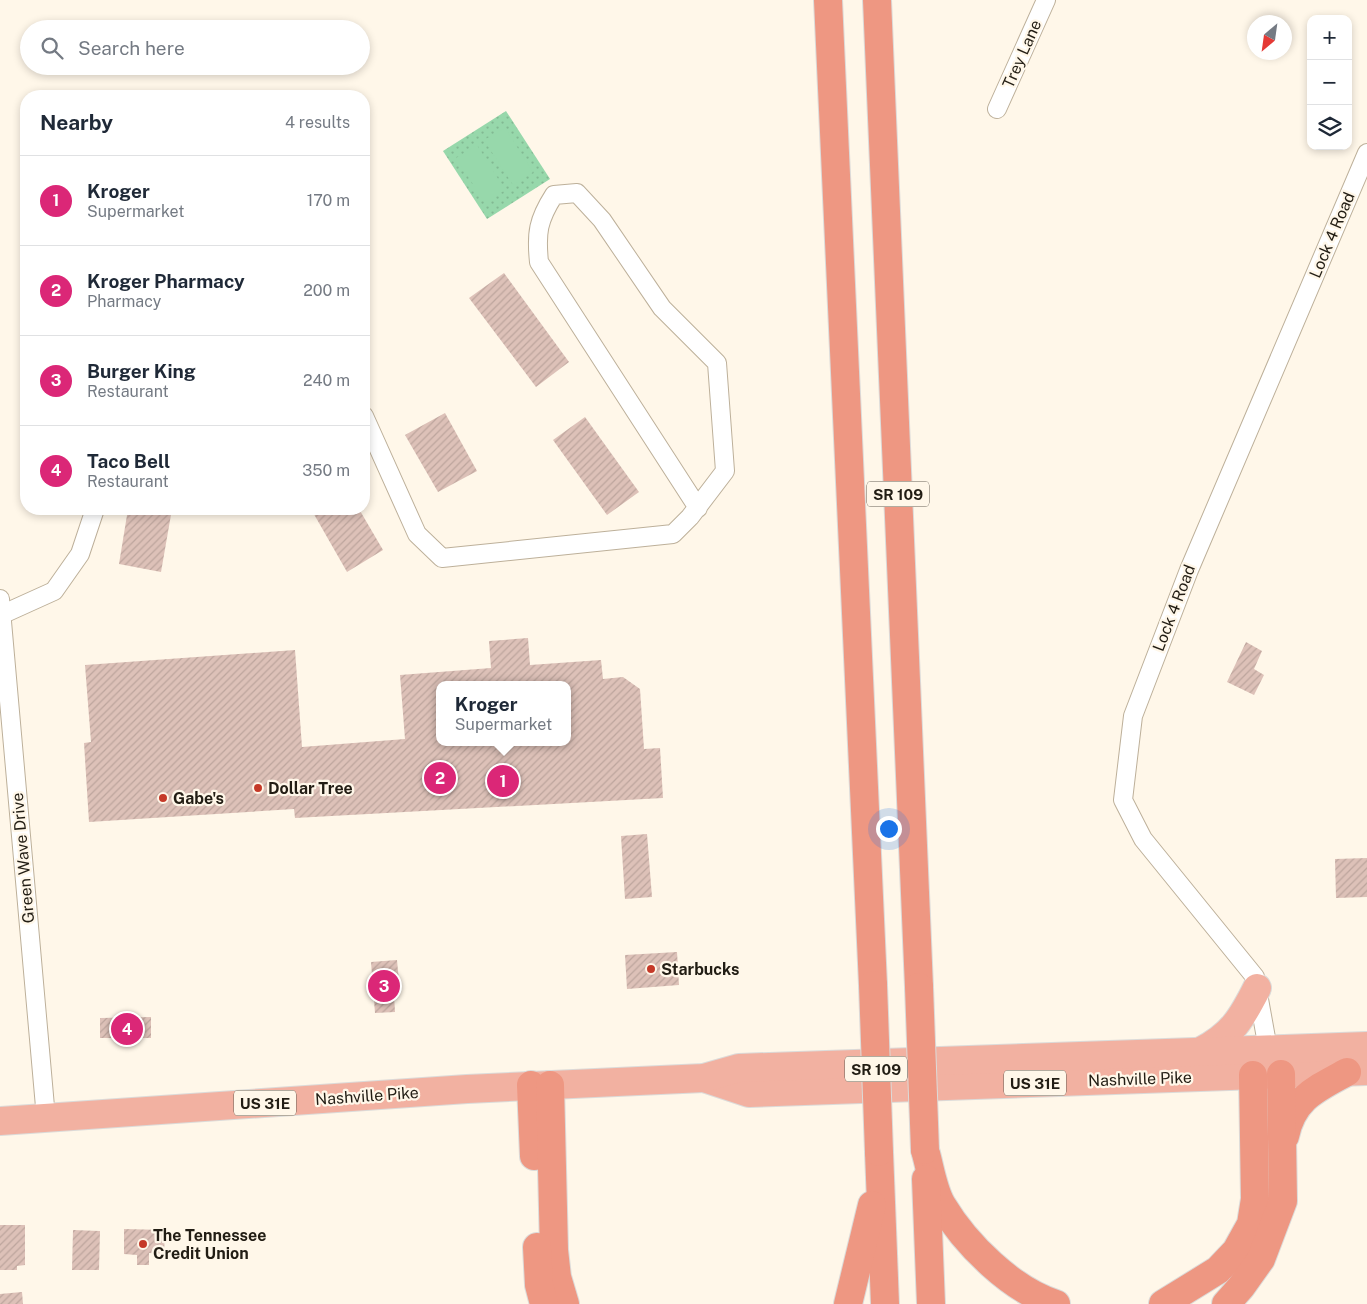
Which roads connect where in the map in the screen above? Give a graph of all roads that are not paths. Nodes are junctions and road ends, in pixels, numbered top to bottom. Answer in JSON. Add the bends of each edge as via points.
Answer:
{"nodes":[{"id":1,"x":828,"y":0,"type":"edge"},
{"id":2,"x":877,"y":0,"type":"edge"},
{"id":3,"x":1046,"y":0,"type":"edge"},
{"id":4,"x":998,"y":109,"type":"dead end"},
{"id":5,"x":1367,"y":153,"type":"edge"},
{"id":6,"x":370,"y":429,"type":"edge"},
{"id":7,"x":698,"y":508,"type":"junction"},
{"id":8,"x":94,"y":515,"type":"edge"},
{"id":9,"x":1,"y":607,"type":"edge"},
{"id":10,"x":1,"y":642,"type":"edge"},
{"id":11,"x":1257,"y":988,"type":"junction"},
{"id":12,"x":1367,"y":1046,"type":"edge"},
{"id":13,"x":1268,"y":1049,"type":"junction"},
{"id":14,"x":1201,"y":1051,"type":"junction"},
{"id":15,"x":1357,"y":1072,"type":"edge"},
{"id":16,"x":1281,"y":1074,"type":"junction"},
{"id":17,"x":1253,"y":1075,"type":"junction"},
{"id":18,"x":704,"y":1078,"type":"junction"},
{"id":19,"x":541,"y":1085,"type":"junction"},
{"id":20,"x":46,"y":1118,"type":"junction"},
{"id":21,"x":0,"y":1121,"type":"edge"},
{"id":22,"x":1282,"y":1149,"type":"junction"},
{"id":23,"x":924,"y":1150,"type":"junction"},
{"id":24,"x":879,"y":1163,"type":"junction"},
{"id":25,"x":544,"y":1304,"type":"edge"},
{"id":26,"x":565,"y":1304,"type":"edge"},
{"id":27,"x":848,"y":1304,"type":"edge"},
{"id":28,"x":885,"y":1304,"type":"edge"},
{"id":29,"x":931,"y":1304,"type":"edge"},
{"id":30,"x":1056,"y":1304,"type":"edge"},
{"id":31,"x":1163,"y":1304,"type":"edge"},
{"id":32,"x":1226,"y":1304,"type":"edge"}],
"edges":[{"from":1,"to":24,"type":"highway","number":"SR 109","bridge":true},
{"from":2,"to":23,"type":"highway","number":"SR 109","bridge":true},
{"from":3,"to":4,"type":"street","name":"Trey Lane"},
{"from":5,"to":11,"type":"street","name":"Lock 4 Road","via":[[1189,570],[1133,716],[1123,800],[1143,839],[1255,977]]},
{"from":6,"to":7,"type":"street","via":[[417,534],[442,558],[673,534]]},
{"from":7,"to":7,"type":"street","via":[[725,472],[717,363],[662,308],[602,220],[577,193],[554,195],[542,213],[536,237],[539,262]]},
{"from":8,"to":9,"type":"street","via":[[80,554],[54,591]]},
{"from":9,"to":10,"type":"street","name":"Green Wave Drive"},
{"from":10,"to":20,"type":"street","name":"Green Wave Drive"},
{"from":11,"to":13,"type":"street","name":"Lock 4 Road"},
{"from":11,"to":14,"type":"main road","via":[[1242,1018],[1221,1041]]},
{"from":12,"to":13,"type":"main road","name":"Nashville Pike","number":"US 31E"},
{"from":13,"to":14,"type":"main road","name":"Nashville Pike","number":"US 31E"},
{"from":13,"to":16,"type":"main road"},
{"from":13,"to":17,"type":"main road"},
{"from":14,"to":18,"type":"main road","name":"Nashville Pike","number":"US 31E","via":[[740,1068]]},
{"from":15,"to":16,"type":"main road","name":"Nashville Pike","number":"US 31E"},
{"from":15,"to":22,"type":"highway","via":[[1304,1097],[1289,1119]]},
{"from":16,"to":17,"type":"main road","name":"Nashville Pike","number":"US 31E"},
{"from":16,"to":22,"type":"highway"},
{"from":17,"to":18,"type":"main road","name":"Nashville Pike","number":"US 31E","via":[[750,1093]]},
{"from":17,"to":31,"type":"highway","via":[[1255,1199],[1251,1224],[1236,1251],[1218,1270]]},
{"from":18,"to":19,"type":"main road","name":"Nashville Pike","number":"US 31E"},
{"from":19,"to":20,"type":"main road","name":"Nashville Pike","number":"US 31E"},
{"from":19,"to":25,"type":"highway","via":[[539,1277]]},
{"from":19,"to":26,"type":"highway","via":[[554,1250]]},
{"from":20,"to":21,"type":"main road","name":"Nashville Pike","number":"US 31E"},
{"from":22,"to":32,"type":"highway","via":[[1283,1201],[1274,1227],[1261,1259]]},
{"from":23,"to":29,"type":"highway","number":"SR 109"},
{"from":23,"to":30,"type":"highway","via":[[942,1204],[981,1253],[1024,1288]]},
{"from":24,"to":27,"type":"highway"},
{"from":24,"to":28,"type":"highway","number":"SR 109"}]}
